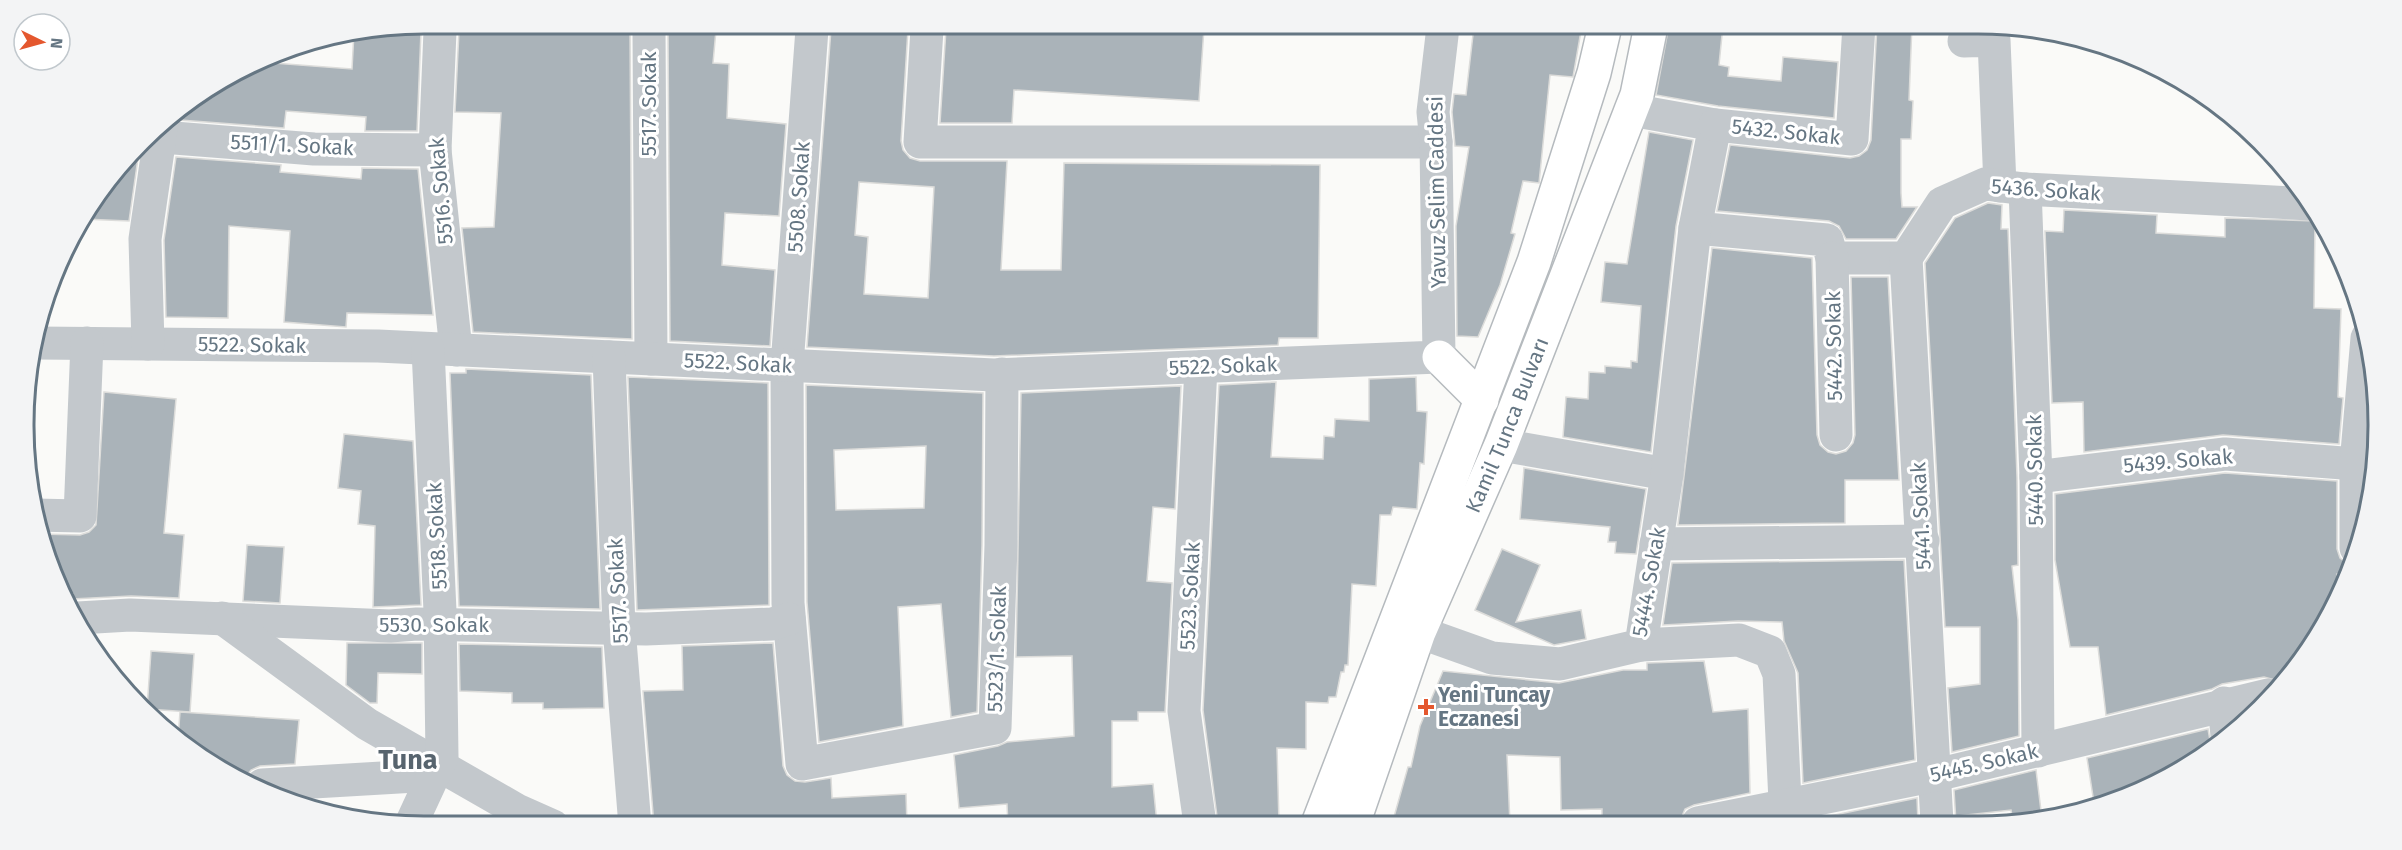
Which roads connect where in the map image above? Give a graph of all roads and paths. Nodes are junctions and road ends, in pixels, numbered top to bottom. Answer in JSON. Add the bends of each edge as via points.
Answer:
{"nodes":[{"id":1,"x":440,"y":34,"type":"edge"},
{"id":2,"x":649,"y":34,"type":"edge"},
{"id":3,"x":812,"y":34,"type":"edge"},
{"id":4,"x":927,"y":34,"type":"edge"},
{"id":5,"x":1442,"y":34,"type":"edge"},
{"id":6,"x":1603,"y":34,"type":"edge"},
{"id":7,"x":1649,"y":34,"type":"edge"},
{"id":8,"x":1858,"y":34,"type":"edge"},
{"id":9,"x":1964,"y":41,"type":"dead end"},
{"id":10,"x":1631,"y":110,"type":"junction"},
{"id":11,"x":1715,"y":125,"type":"junction"},
{"id":12,"x":166,"y":133,"type":"edge"},
{"id":13,"x":1436,"y":142,"type":"junction"},
{"id":14,"x":156,"y":143,"type":"edge"},
{"id":15,"x":435,"y":150,"type":"junction"},
{"id":16,"x":2012,"y":187,"type":"junction"},
{"id":17,"x":2299,"y":203,"type":"edge"},
{"id":18,"x":1695,"y":228,"type":"junction"},
{"id":19,"x":1832,"y":258,"type":"junction"},
{"id":20,"x":1906,"y":258,"type":"junction"},
{"id":21,"x":43,"y":343,"type":"edge"},
{"id":22,"x":87,"y":343,"type":"junction"},
{"id":23,"x":148,"y":344,"type":"junction"},
{"id":24,"x":442,"y":349,"type":"junction"},
{"id":25,"x":609,"y":357,"type":"junction"},
{"id":26,"x":1439,"y":357,"type":"junction"},
{"id":27,"x":651,"y":359,"type":"junction"},
{"id":28,"x":787,"y":365,"type":"junction"},
{"id":29,"x":1201,"y":367,"type":"junction"},
{"id":30,"x":2364,"y":373,"type":"edge"},
{"id":31,"x":1002,"y":374,"type":"junction"},
{"id":32,"x":1482,"y":400,"type":"junction"},
{"id":33,"x":1836,"y":435,"type":"dead end"},
{"id":34,"x":1501,"y":445,"type":"junction"},
{"id":35,"x":2356,"y":464,"type":"junction"},
{"id":36,"x":1666,"y":474,"type":"junction"},
{"id":37,"x":2036,"y":477,"type":"junction"},
{"id":38,"x":45,"y":515,"type":"edge"},
{"id":39,"x":2356,"y":518,"type":"edge"},
{"id":40,"x":1923,"y":541,"type":"junction"},
{"id":41,"x":1656,"y":544,"type":"junction"},
{"id":42,"x":86,"y":618,"type":"edge"},
{"id":43,"x":222,"y":618,"type":"junction"},
{"id":44,"x":789,"y":619,"type":"junction"},
{"id":45,"x":440,"y":624,"type":"junction"},
{"id":46,"x":619,"y":628,"type":"junction"},
{"id":47,"x":1419,"y":632,"type":"junction"},
{"id":48,"x":1641,"y":645,"type":"junction"},
{"id":49,"x":2257,"y":697,"type":"edge"},
{"id":50,"x":2224,"y":703,"type":"junction"},
{"id":51,"x":2226,"y":726,"type":"edge"},
{"id":52,"x":2038,"y":752,"type":"junction"},
{"id":53,"x":802,"y":764,"type":"joint"},
{"id":54,"x":436,"y":770,"type":"junction"},
{"id":55,"x":1935,"y":775,"type":"junction"},
{"id":56,"x":272,"y":784,"type":"edge"},
{"id":57,"x":1785,"y":815,"type":"edge"},
{"id":58,"x":415,"y":816,"type":"edge"},
{"id":59,"x":530,"y":816,"type":"edge"},
{"id":60,"x":634,"y":816,"type":"edge"},
{"id":61,"x":1199,"y":816,"type":"edge"},
{"id":62,"x":1321,"y":816,"type":"edge"},
{"id":63,"x":1356,"y":816,"type":"edge"},
{"id":64,"x":1937,"y":816,"type":"edge"}],
"edges":[{"from":1,"to":15,"type":"street","name":"5516. Sokak"},
{"from":2,"to":27,"type":"street","name":"5517. Sokak"},
{"from":3,"to":28,"type":"street","name":"5508. Sokak"},
{"from":4,"to":13,"type":"street","via":[[920,142]]},
{"from":5,"to":13,"type":"street","name":"Yavuz Selim Caddesi","via":[[1433,112]]},
{"from":6,"to":32,"type":"main road","name":"Kamil Tunca Bulvarı","via":[[1534,262]]},
{"from":7,"to":10,"type":"main road","name":"Kamil Tunca Bulvarı"},
{"from":8,"to":11,"type":"street","name":"5432. Sokak","via":[[1852,139]]},
{"from":9,"to":16,"type":"street","name":"5440. Sokak","via":[[1994,40]]},
{"from":10,"to":11,"type":"street"},
{"from":10,"to":34,"type":"main road","name":"Kamil Tunca Bulvarı"},
{"from":11,"to":18,"type":"street"},
{"from":12,"to":15,"type":"street","name":"5511/1. Sokak","via":[[314,149]]},
{"from":13,"to":26,"type":"street","name":"Yavuz Selim Caddesi"},
{"from":14,"to":23,"type":"street","via":[[145,239]]},
{"from":15,"to":24,"type":"street","name":"5516. Sokak"},
{"from":16,"to":17,"type":"street","name":"5436. Sokak"},
{"from":16,"to":20,"type":"street","name":"5436. Sokak","via":[[1985,184],[1942,203]]},
{"from":16,"to":37,"type":"street","name":"5440. Sokak"},
{"from":18,"to":19,"type":"street","via":[[1827,240]]},
{"from":18,"to":36,"type":"street","name":"5444. Sokak"},
{"from":19,"to":20,"type":"street"},
{"from":19,"to":33,"type":"street","name":"5442. Sokak"},
{"from":20,"to":40,"type":"street","name":"5441. Sokak"},
{"from":21,"to":22,"type":"street","name":"5522. Sokak"},
{"from":22,"to":23,"type":"street","name":"5522. Sokak"},
{"from":22,"to":38,"type":"street","via":[[80,516]]},
{"from":23,"to":24,"type":"street","name":"5522. Sokak"},
{"from":24,"to":25,"type":"street","name":"5522. Sokak"},
{"from":24,"to":45,"type":"street","name":"5518. Sokak"},
{"from":25,"to":27,"type":"street","name":"5522. Sokak"},
{"from":25,"to":46,"type":"street","name":"5517. Sokak"},
{"from":26,"to":29,"type":"street","name":"5522. Sokak"},
{"from":26,"to":32,"type":"main road"},
{"from":27,"to":28,"type":"street","name":"5522. Sokak"},
{"from":28,"to":31,"type":"street","name":"5522. Sokak"},
{"from":28,"to":44,"type":"street","name":"5508. Sokak"},
{"from":29,"to":31,"type":"street","name":"5522. Sokak"},
{"from":29,"to":61,"type":"street","name":"5523. Sokak","via":[[1184,711]]},
{"from":30,"to":35,"type":"street"},
{"from":31,"to":53,"type":"street","name":"5523/1. Sokak","via":[[995,728]]},
{"from":32,"to":62,"type":"main road","name":"Kamil Tunca Bulvarı"},
{"from":34,"to":36,"type":"street"},
{"from":34,"to":47,"type":"main road","name":"Kamil Tunca Bulvarı"},
{"from":35,"to":37,"type":"street","name":"5439. Sokak","via":[[2225,454]]},
{"from":35,"to":39,"type":"street"},
{"from":36,"to":41,"type":"street","name":"5444. Sokak"},
{"from":37,"to":52,"type":"street","name":"5440. Sokak"},
{"from":40,"to":41,"type":"street"},
{"from":40,"to":55,"type":"street","name":"5441. Sokak"},
{"from":41,"to":48,"type":"street","name":"5444. Sokak"},
{"from":42,"to":43,"type":"street","name":"5530. Sokak"},
{"from":43,"to":45,"type":"street","name":"5530. Sokak","via":[[390,626]]},
{"from":43,"to":54,"type":"street"},
{"from":44,"to":46,"type":"street","name":"5530. Sokak","via":[[772,624]]},
{"from":44,"to":53,"type":"street","name":"5508. Sokak"},
{"from":45,"to":46,"type":"street","name":"5530. Sokak"},
{"from":45,"to":54,"type":"street","name":"5518. Sokak","via":[[442,756]]},
{"from":46,"to":60,"type":"street","name":"5517. Sokak"},
{"from":47,"to":48,"type":"street","name":"5444. Sokak","via":[[1492,658],[1560,664]]},
{"from":47,"to":63,"type":"main road","name":"Kamil Tunca Bulvarı"},
{"from":48,"to":57,"type":"street","via":[[1739,640],[1770,652],[1779,674]]},
{"from":49,"to":50,"type":"street","name":"5445. Sokak"},
{"from":50,"to":51,"type":"street"},
{"from":50,"to":52,"type":"street","name":"5445. Sokak"},
{"from":52,"to":55,"type":"street","name":"5445. Sokak"},
{"from":54,"to":56,"type":"street"},
{"from":54,"to":58,"type":"street","name":"5518. Sokak"},
{"from":54,"to":59,"type":"street"},
{"from":55,"to":57,"type":"street","name":"5445. Sokak"},
{"from":55,"to":64,"type":"street","name":"5441. Sokak"}]}
